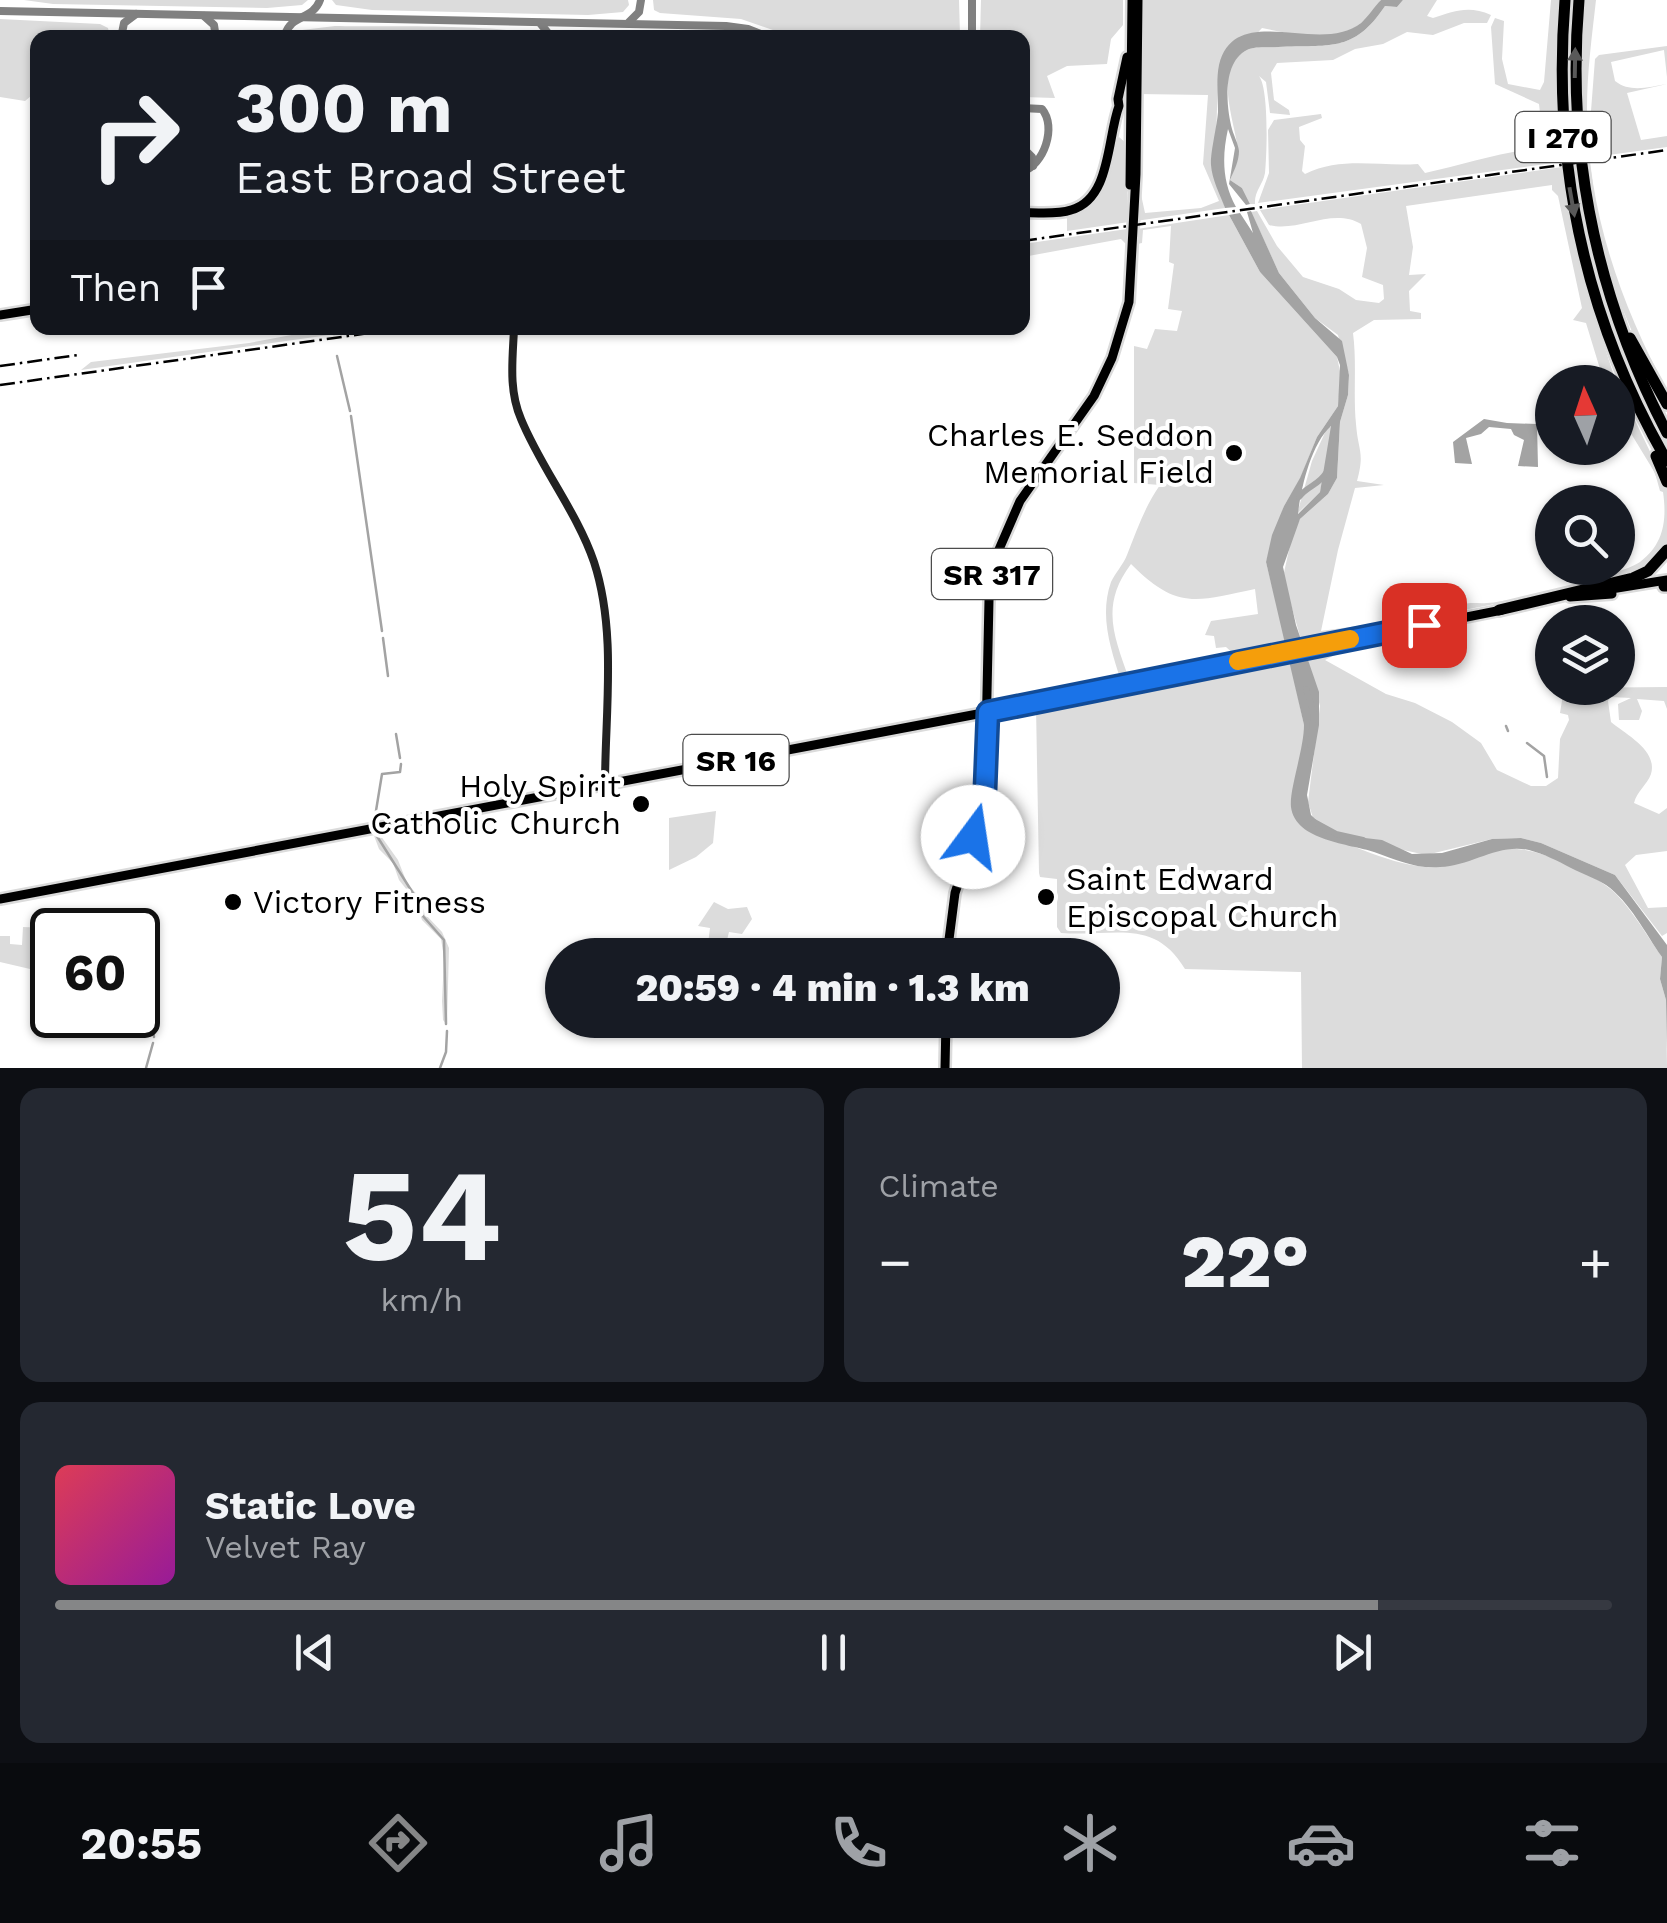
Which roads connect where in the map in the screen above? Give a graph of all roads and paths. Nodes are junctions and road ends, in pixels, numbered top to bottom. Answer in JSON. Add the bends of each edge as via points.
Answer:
{"nodes":[{"id":1,"x":1135,"y":0,"type":"edge"},
{"id":2,"x":1565,"y":0,"type":"edge"},
{"id":3,"x":1579,"y":0,"type":"edge"},
{"id":4,"x":1129,"y":105,"type":"junction"},
{"id":5,"x":1108,"y":149,"type":"junction"},
{"id":6,"x":1130,"y":152,"type":"junction"},
{"id":7,"x":1030,"y":212,"type":"edge"},
{"id":8,"x":1591,"y":229,"type":"junction"},
{"id":9,"x":30,"y":307,"type":"edge"},
{"id":10,"x":1126,"y":307,"type":"junction"},
{"id":11,"x":0,"y":313,"type":"edge"},
{"id":12,"x":514,"y":335,"type":"edge"},
{"id":13,"x":1641,"y":382,"type":"junction"},
{"id":14,"x":1667,"y":404,"type":"edge"},
{"id":15,"x":1667,"y":425,"type":"edge"},
{"id":16,"x":1667,"y":433,"type":"edge"},
{"id":17,"x":1662,"y":458,"type":"edge"},
{"id":18,"x":1667,"y":472,"type":"edge"},
{"id":19,"x":1667,"y":482,"type":"edge"},
{"id":20,"x":1667,"y":550,"type":"edge"},
{"id":21,"x":1666,"y":584,"type":"edge"},
{"id":22,"x":1499,"y":610,"type":"junction"},
{"id":23,"x":988,"y":712,"type":"junction"},
{"id":24,"x":604,"y":785,"type":"junction"},
{"id":25,"x":0,"y":899,"type":"edge"},
{"id":26,"x":949,"y":938,"type":"edge"},
{"id":27,"x":946,"y":1038,"type":"edge"},
{"id":28,"x":945,"y":1068,"type":"edge"}],
"edges":[{"from":1,"to":4,"type":"main road","number":"SR 317"},
{"from":1,"to":4,"type":"main road","number":"SR 317","via":[[1118,99]]},
{"from":2,"to":17,"type":"highway","number":"I 270","one_way":true,"via":[[1564,140],[1587,273],[1606,350]]},
{"from":8,"to":3,"type":"highway","number":"I 270","one_way":true,"via":[[1576,102]]},
{"from":4,"to":5,"type":"main road"},
{"from":4,"to":6,"type":"main road","number":"SR 317"},
{"from":4,"to":10,"type":"main road","number":"SR 317","via":[[1134,260]]},
{"from":5,"to":6,"type":"main road","via":[[1122,135]]},
{"from":5,"to":7,"type":"main road","via":[[1099,184],[1085,203],[1064,212]]},
{"from":6,"to":10,"type":"main road","number":"SR 317"},
{"from":8,"to":13,"type":"highway","number":"I 270"},
{"from":8,"to":14,"type":"highway","via":[[1622,321]]},
{"from":9,"to":11,"type":"main road"},
{"from":10,"to":23,"type":"main road","number":"SR 317","via":[[1094,396],[1025,492],[999,546],[990,591]]},
{"from":12,"to":24,"type":"main road","via":[[514,387],[525,426],[585,540],[601,588],[607,634]]},
{"from":13,"to":15,"type":"highway"},
{"from":13,"to":16,"type":"highway","number":"I 270"},
{"from":17,"to":18,"type":"highway"},
{"from":17,"to":19,"type":"highway"},
{"from":20,"to":22,"type":"highway","via":[[1633,578]]},
{"from":21,"to":22,"type":"main road","number":"SR 16"},
{"from":22,"to":23,"type":"main road","number":"SR 16"},
{"from":23,"to":24,"type":"main road","number":"SR 16"},
{"from":23,"to":26,"type":"main road","number":"SR 317","via":[[985,789],[954,893]]},
{"from":24,"to":25,"type":"main road","number":"SR 16"},
{"from":27,"to":28,"type":"main road"}]}
